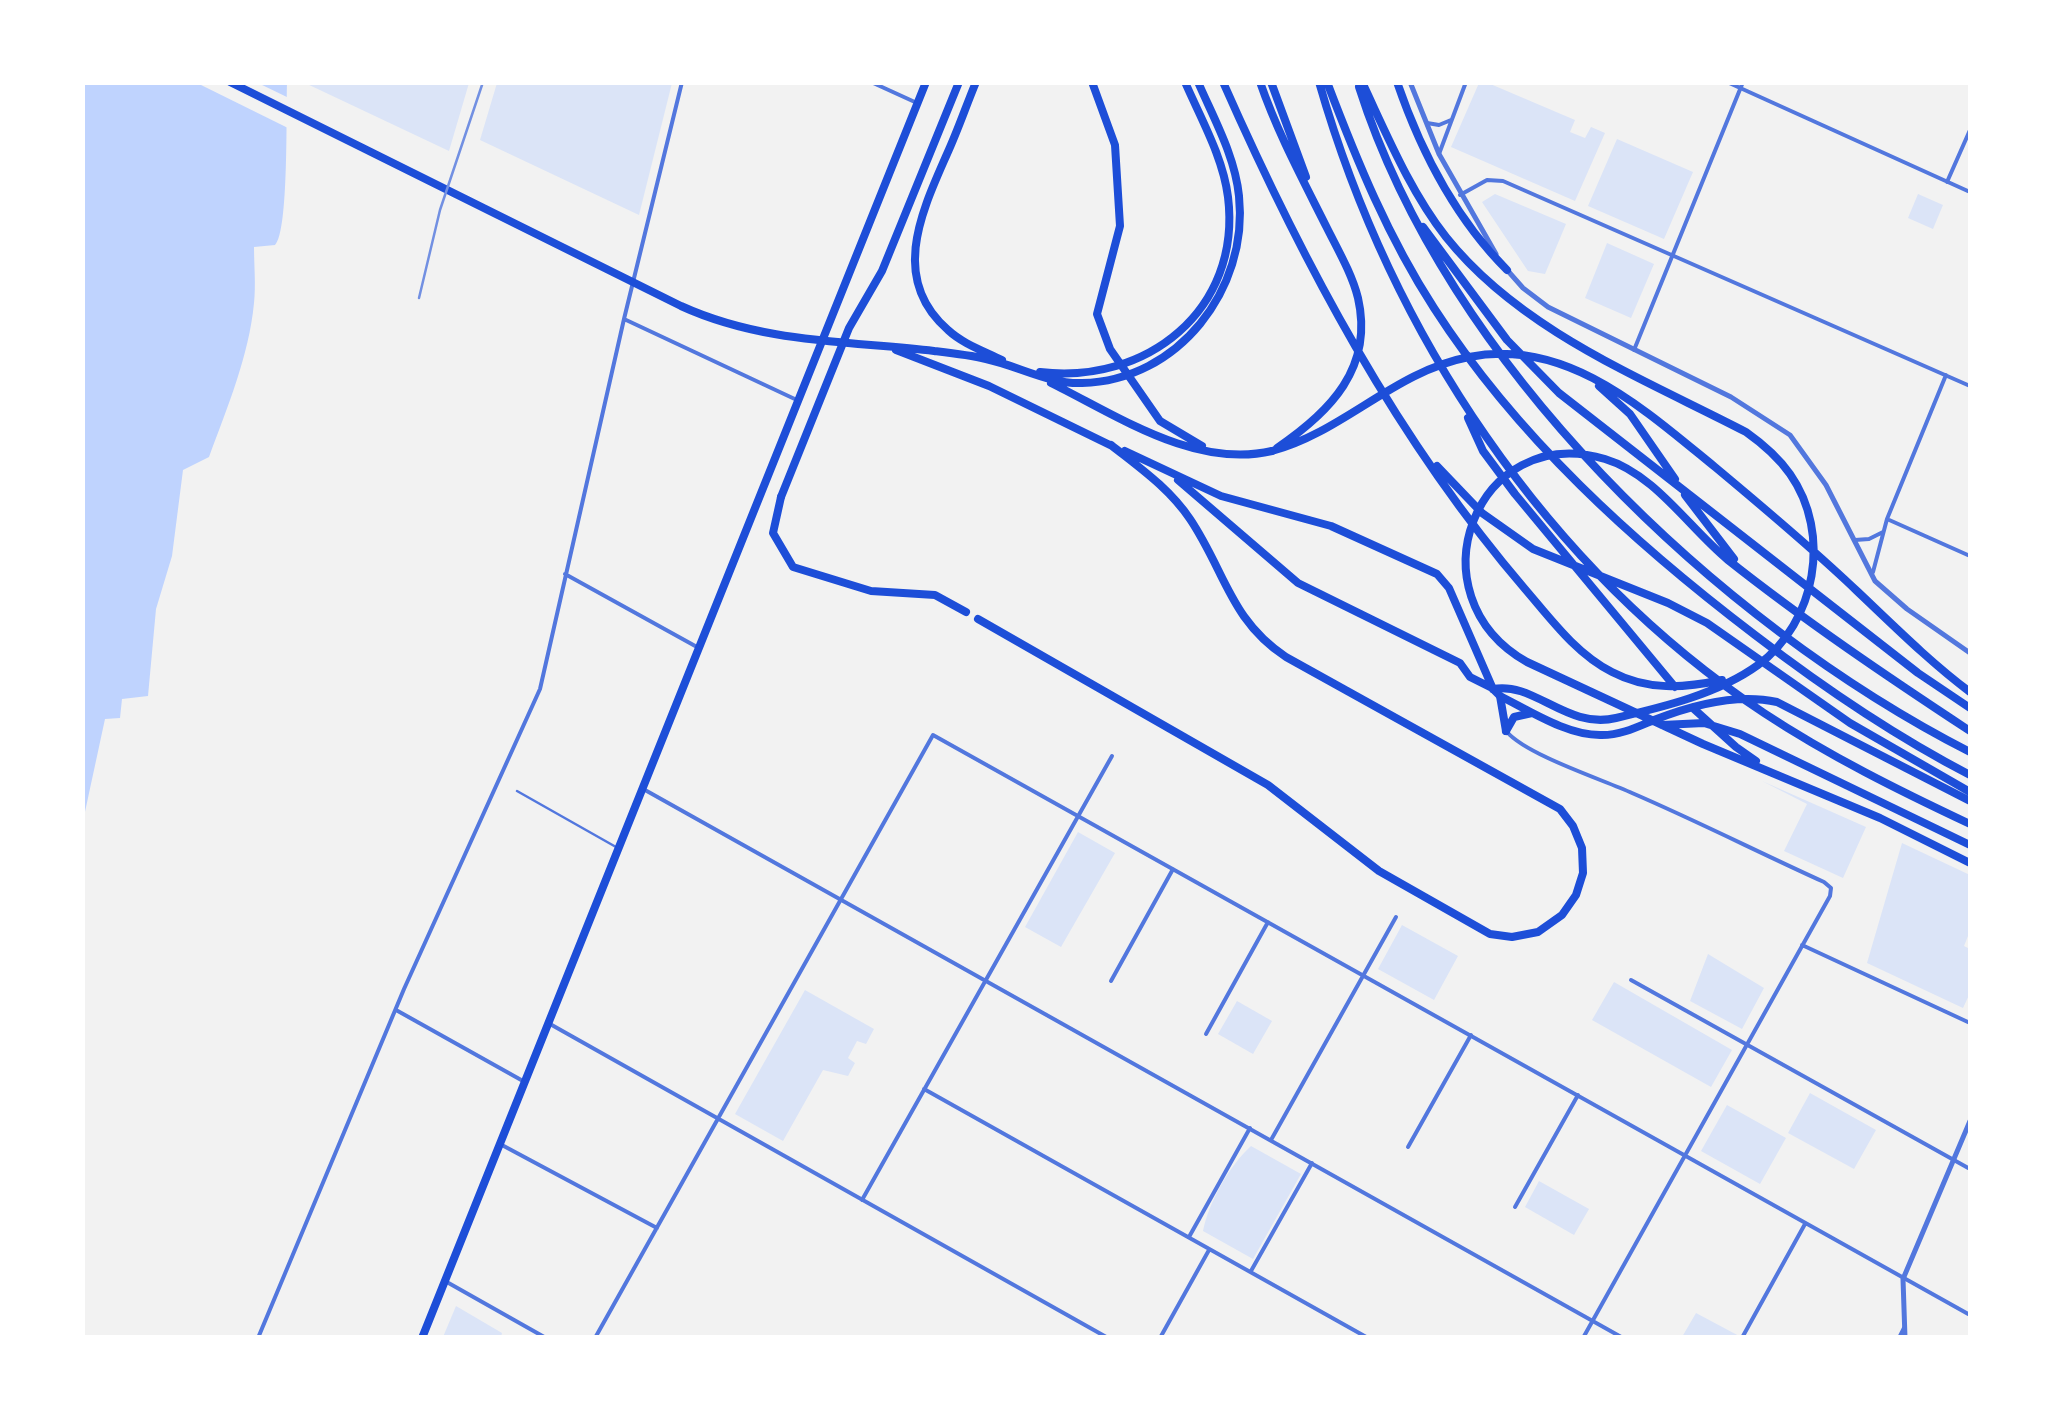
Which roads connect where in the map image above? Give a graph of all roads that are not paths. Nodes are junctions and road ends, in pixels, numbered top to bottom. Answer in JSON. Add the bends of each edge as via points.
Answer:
{"nodes":[{"id":1,"x":230,"y":82,"type":"edge"},
{"id":2,"x":682,"y":82,"type":"edge"},
{"id":3,"x":871,"y":82,"type":"edge"},
{"id":4,"x":926,"y":82,"type":"edge"},
{"id":5,"x":959,"y":82,"type":"edge"},
{"id":6,"x":976,"y":82,"type":"edge"},
{"id":7,"x":1092,"y":82,"type":"edge"},
{"id":8,"x":1186,"y":82,"type":"edge"},
{"id":9,"x":1260,"y":82,"type":"edge"},
{"id":10,"x":1272,"y":82,"type":"edge"},
{"id":11,"x":1319,"y":82,"type":"edge"},
{"id":12,"x":1327,"y":82,"type":"edge"},
{"id":13,"x":1360,"y":82,"type":"edge"},
{"id":14,"x":1397,"y":82,"type":"edge"},
{"id":15,"x":1410,"y":82,"type":"edge"},
{"id":16,"x":1466,"y":82,"type":"edge"},
{"id":17,"x":1727,"y":82,"type":"edge"},
{"id":18,"x":1224,"y":84,"type":"edge"},
{"id":19,"x":1200,"y":86,"type":"edge"},
{"id":20,"x":1742,"y":86,"type":"edge"},
{"id":21,"x":918,"y":103,"type":"junction"},
{"id":22,"x":1451,"y":120,"type":"junction"},
{"id":23,"x":1425,"y":122,"type":"junction"},
{"id":24,"x":1970,"y":130,"type":"edge"},
{"id":25,"x":1439,"y":154,"type":"junction"},
{"id":26,"x":1948,"y":182,"type":"junction"},
{"id":27,"x":1970,"y":192,"type":"edge"},
{"id":28,"x":1460,"y":195,"type":"junction"},
{"id":29,"x":1406,"y":203,"type":"junction"},
{"id":30,"x":1319,"y":212,"type":"junction"},
{"id":31,"x":1672,"y":256,"type":"junction"},
{"id":32,"x":1507,"y":270,"type":"junction"},
{"id":33,"x":624,"y":320,"type":"junction"},
{"id":34,"x":888,"y":347,"type":"junction"},
{"id":35,"x":1634,"y":350,"type":"junction"},
{"id":36,"x":1016,"y":368,"type":"junction"},
{"id":37,"x":1578,"y":371,"type":"junction"},
{"id":38,"x":1946,"y":376,"type":"junction"},
{"id":39,"x":1970,"y":386,"type":"edge"},
{"id":40,"x":1456,"y":392,"type":"junction"},
{"id":41,"x":799,"y":401,"type":"junction"},
{"id":42,"x":1417,"y":444,"type":"junction"},
{"id":43,"x":1111,"y":445,"type":"junction"},
{"id":44,"x":1272,"y":451,"type":"junction"},
{"id":45,"x":1215,"y":454,"type":"junction"},
{"id":46,"x":1167,"y":471,"type":"junction"},
{"id":47,"x":1887,"y":519,"type":"junction"},
{"id":48,"x":1884,"y":532,"type":"junction"},
{"id":49,"x":1850,"y":537,"type":"junction"},
{"id":50,"x":1970,"y":556,"type":"edge"},
{"id":51,"x":566,"y":574,"type":"junction"},
{"id":52,"x":1747,"y":574,"type":"junction"},
{"id":53,"x":1872,"y":577,"type":"junction"},
{"id":54,"x":966,"y":612,"type":"dead end"},
{"id":55,"x":978,"y":619,"type":"dead end"},
{"id":56,"x":699,"y":649,"type":"junction"},
{"id":57,"x":1969,"y":649,"type":"edge"},
{"id":58,"x":1741,"y":676,"type":"junction"},
{"id":59,"x":1970,"y":692,"type":"edge"},
{"id":60,"x":1497,"y":693,"type":"junction"},
{"id":61,"x":1970,"y":708,"type":"edge"},
{"id":62,"x":1547,"y":718,"type":"junction"},
{"id":63,"x":1506,"y":730,"type":"junction"},
{"id":64,"x":1631,"y":730,"type":"junction"},
{"id":65,"x":1970,"y":731,"type":"edge"},
{"id":66,"x":1970,"y":752,"type":"edge"},
{"id":67,"x":1112,"y":756,"type":"dead end"},
{"id":68,"x":1768,"y":769,"type":"junction"},
{"id":69,"x":1970,"y":775,"type":"edge"},
{"id":70,"x":643,"y":789,"type":"junction"},
{"id":71,"x":517,"y":791,"type":"dead end"},
{"id":72,"x":1970,"y":792,"type":"edge"},
{"id":73,"x":1970,"y":801,"type":"edge"},
{"id":74,"x":1078,"y":816,"type":"junction"},
{"id":75,"x":1970,"y":824,"type":"edge"},
{"id":76,"x":1970,"y":844,"type":"edge"},
{"id":77,"x":619,"y":849,"type":"junction"},
{"id":78,"x":1970,"y":863,"type":"edge"},
{"id":79,"x":1174,"y":869,"type":"junction"},
{"id":80,"x":841,"y":900,"type":"junction"},
{"id":81,"x":1396,"y":917,"type":"dead end"},
{"id":82,"x":1268,"y":922,"type":"junction"},
{"id":83,"x":1802,"y":945,"type":"junction"},
{"id":84,"x":1363,"y":975,"type":"junction"},
{"id":85,"x":986,"y":980,"type":"junction"},
{"id":86,"x":1631,"y":980,"type":"dead end"},
{"id":87,"x":1111,"y":981,"type":"dead end"},
{"id":88,"x":396,"y":1010,"type":"junction"},
{"id":89,"x":549,"y":1023,"type":"junction"},
{"id":90,"x":1970,"y":1023,"type":"edge"},
{"id":91,"x":1206,"y":1034,"type":"dead end"},
{"id":92,"x":1470,"y":1035,"type":"junction"},
{"id":93,"x":1747,"y":1044,"type":"junction"},
{"id":94,"x":525,"y":1082,"type":"junction"},
{"id":95,"x":924,"y":1089,"type":"junction"},
{"id":96,"x":1578,"y":1095,"type":"junction"},
{"id":97,"x":718,"y":1119,"type":"junction"},
{"id":98,"x":1970,"y":1121,"type":"edge"},
{"id":99,"x":1250,"y":1128,"type":"junction"},
{"id":100,"x":1271,"y":1140,"type":"junction"},
{"id":101,"x":500,"y":1144,"type":"junction"},
{"id":102,"x":1408,"y":1147,"type":"dead end"},
{"id":103,"x":1685,"y":1155,"type":"junction"},
{"id":104,"x":1954,"y":1160,"type":"junction"},
{"id":105,"x":1312,"y":1163,"type":"junction"},
{"id":106,"x":1970,"y":1169,"type":"edge"},
{"id":107,"x":862,"y":1200,"type":"junction"},
{"id":108,"x":1516,"y":1207,"type":"dead end"},
{"id":109,"x":1805,"y":1224,"type":"junction"},
{"id":110,"x":657,"y":1228,"type":"junction"},
{"id":111,"x":1189,"y":1237,"type":"junction"},
{"id":112,"x":1209,"y":1248,"type":"junction"},
{"id":113,"x":1251,"y":1272,"type":"junction"},
{"id":114,"x":1903,"y":1279,"type":"junction"},
{"id":115,"x":445,"y":1280,"type":"junction"},
{"id":116,"x":1970,"y":1315,"type":"edge"},
{"id":117,"x":1592,"y":1321,"type":"junction"},
{"id":118,"x":1743,"y":1336,"type":"edge"},
{"id":119,"x":258,"y":1338,"type":"edge"},
{"id":120,"x":422,"y":1338,"type":"edge"},
{"id":121,"x":546,"y":1338,"type":"edge"},
{"id":122,"x":595,"y":1338,"type":"edge"},
{"id":123,"x":1108,"y":1338,"type":"edge"},
{"id":124,"x":1160,"y":1338,"type":"edge"},
{"id":125,"x":1368,"y":1338,"type":"edge"},
{"id":126,"x":1583,"y":1338,"type":"edge"},
{"id":127,"x":1623,"y":1338,"type":"edge"},
{"id":128,"x":1902,"y":1338,"type":"edge"}],
"edges":[{"from":1,"to":34,"type":"main road","via":[[704,316],[774,336]]},
{"from":2,"to":33,"type":"street"},
{"from":3,"to":21,"type":"street"},
{"from":4,"to":21,"type":"main road"},
{"from":5,"to":54,"type":"main road","via":[[882,271],[849,328],[773,533],[793,567],[870,591],[935,595]]},
{"from":6,"to":45,"type":"main road","via":[[917,226],[916,272],[932,310],[968,343],[1164,438]]},
{"from":7,"to":45,"type":"main road","via":[[1116,145],[1120,226],[1097,314],[1110,349],[1160,420]]},
{"from":8,"to":36,"type":"main road","via":[[1222,166],[1229,203],[1223,262],[1204,302],[1172,338],[1133,362],[1083,374]]},
{"from":9,"to":30,"type":"main road"},
{"from":10,"to":30,"type":"main road"},
{"from":11,"to":40,"type":"main road","via":[[1375,238]]},
{"from":12,"to":69,"type":"main road","via":[[1372,193],[1420,286],[1538,441],[1703,597],[1842,700]]},
{"from":13,"to":29,"type":"main road"},
{"from":13,"to":58,"type":"main road","via":[[1417,194],[1478,271],[1568,338],[1746,432],[1790,474],[1811,526],[1813,570],[1803,608],[1777,648]]},
{"from":14,"to":32,"type":"main road","via":[[1438,176]]},
{"from":15,"to":23,"type":"street"},
{"from":16,"to":22,"type":"street"},
{"from":17,"to":20,"type":"street"},
{"from":18,"to":42,"type":"main road","via":[[1281,210]]},
{"from":19,"to":36,"type":"main road","via":[[1230,155],[1239,199],[1234,260],[1214,307],[1172,351],[1130,374],[1076,383]]},
{"from":20,"to":26,"type":"street"},
{"from":20,"to":31,"type":"street"},
{"from":21,"to":41,"type":"main road"},
{"from":22,"to":23,"type":"street"},
{"from":22,"to":25,"type":"street"},
{"from":23,"to":25,"type":"street"},
{"from":24,"to":26,"type":"street"},
{"from":25,"to":28,"type":"street"},
{"from":26,"to":27,"type":"street"},
{"from":28,"to":31,"type":"street","via":[[1487,180],[1502,182]]},
{"from":28,"to":32,"type":"street"},
{"from":29,"to":61,"type":"main road","via":[[1507,340],[1559,393]]},
{"from":29,"to":66,"type":"main road","via":[[1488,336],[1583,456],[1630,502],[1830,668]]},
{"from":30,"to":44,"type":"main road","via":[[1358,296],[1359,350],[1329,407]]},
{"from":31,"to":35,"type":"street"},
{"from":31,"to":38,"type":"street"},
{"from":32,"to":35,"type":"street","via":[[1533,297]]},
{"from":33,"to":41,"type":"street"},
{"from":33,"to":51,"type":"street"},
{"from":34,"to":36,"type":"main road"},
{"from":34,"to":43,"type":"main road"},
{"from":35,"to":49,"type":"street","via":[[1731,397],[1790,435],[1826,485]]},
{"from":37,"to":44,"type":"main road","via":[[1532,356],[1457,359],[1370,399],[1306,441]]},
{"from":37,"to":52,"type":"main road","via":[[1630,414]]},
{"from":37,"to":59,"type":"main road","via":[[1667,428],[1775,516]]},
{"from":38,"to":39,"type":"street"},
{"from":38,"to":47,"type":"street"},
{"from":40,"to":68,"type":"main road","via":[[1483,451],[1616,620],[1706,722]]},
{"from":40,"to":75,"type":"main road","via":[[1562,534],[1690,657],[1763,713]]},
{"from":41,"to":56,"type":"main road"},
{"from":42,"to":58,"type":"main road","via":[[1508,570],[1600,665],[1658,686]]},
{"from":42,"to":72,"type":"main road","via":[[1470,502],[1533,549],[1686,612],[1900,754]]},
{"from":43,"to":46,"type":"main road"},
{"from":43,"to":55,"type":"main road","via":[[1178,502],[1247,624],[1275,650],[1560,810],[1574,826],[1584,860],[1576,894],[1562,915],[1525,936],[1480,930],[1379,872],[1268,785]]},
{"from":44,"to":45,"type":"main road"},
{"from":46,"to":60,"type":"main road","via":[[1307,588],[1459,662]]},
{"from":46,"to":60,"type":"main road","via":[[1221,496],[1331,526],[1440,576]]},
{"from":47,"to":48,"type":"street"},
{"from":47,"to":50,"type":"street"},
{"from":48,"to":49,"type":"street","via":[[1865,540]]},
{"from":48,"to":53,"type":"street"},
{"from":49,"to":53,"type":"street"},
{"from":51,"to":56,"type":"street"},
{"from":51,"to":88,"type":"street","via":[[540,689]]},
{"from":52,"to":65,"type":"main road"},
{"from":52,"to":68,"type":"main road","via":[[1638,476],[1580,454],[1520,468],[1489,493],[1470,529],[1464,567],[1473,605],[1495,639],[1527,662]]},
{"from":53,"to":57,"type":"street","via":[[1889,596]]},
{"from":56,"to":70,"type":"main road"},
{"from":58,"to":60,"type":"main road","via":[[1608,720],[1585,720],[1510,688]]},
{"from":60,"to":62,"type":"main road"},
{"from":60,"to":63,"type":"main road"},
{"from":62,"to":63,"type":"main road","via":[[1521,714]]},
{"from":62,"to":64,"type":"main road","via":[[1596,735]]},
{"from":63,"to":83,"type":"street","via":[[1552,758],[1824,882],[1830,896]]},
{"from":64,"to":73,"type":"main road","via":[[1732,699],[1760,699],[1794,708]]},
{"from":64,"to":76,"type":"main road","via":[[1672,723],[1730,730]]},
{"from":67,"to":74,"type":"street"},
{"from":68,"to":78,"type":"main road"},
{"from":70,"to":77,"type":"main road"},
{"from":70,"to":80,"type":"street"},
{"from":71,"to":77,"type":"lane"},
{"from":74,"to":79,"type":"street"},
{"from":74,"to":80,"type":"street","via":[[934,735]]},
{"from":74,"to":85,"type":"street"},
{"from":77,"to":89,"type":"main road"},
{"from":79,"to":82,"type":"street"},
{"from":79,"to":87,"type":"street"},
{"from":80,"to":85,"type":"street"},
{"from":80,"to":97,"type":"street"},
{"from":81,"to":84,"type":"street"},
{"from":82,"to":84,"type":"street"},
{"from":82,"to":91,"type":"street"},
{"from":83,"to":90,"type":"street"},
{"from":83,"to":93,"type":"street"},
{"from":84,"to":92,"type":"street"},
{"from":84,"to":100,"type":"street"},
{"from":85,"to":95,"type":"street"},
{"from":85,"to":99,"type":"street"},
{"from":86,"to":93,"type":"street"},
{"from":88,"to":94,"type":"street"},
{"from":88,"to":119,"type":"street"},
{"from":89,"to":94,"type":"main road"},
{"from":89,"to":97,"type":"street"},
{"from":92,"to":96,"type":"street"},
{"from":92,"to":102,"type":"street"},
{"from":93,"to":103,"type":"street"},
{"from":93,"to":104,"type":"street"},
{"from":94,"to":101,"type":"main road"},
{"from":95,"to":107,"type":"street"},
{"from":95,"to":111,"type":"street"},
{"from":96,"to":103,"type":"street"},
{"from":96,"to":108,"type":"street"},
{"from":97,"to":107,"type":"street"},
{"from":97,"to":110,"type":"street"},
{"from":98,"to":104,"type":"street"},
{"from":99,"to":100,"type":"street"},
{"from":99,"to":111,"type":"street"},
{"from":100,"to":105,"type":"street"},
{"from":101,"to":110,"type":"street"},
{"from":101,"to":115,"type":"main road"},
{"from":103,"to":109,"type":"street"},
{"from":103,"to":117,"type":"street"},
{"from":104,"to":106,"type":"street"},
{"from":104,"to":114,"type":"street"},
{"from":105,"to":113,"type":"street"},
{"from":105,"to":117,"type":"street"},
{"from":107,"to":123,"type":"street"},
{"from":109,"to":114,"type":"street"},
{"from":109,"to":118,"type":"street"},
{"from":110,"to":122,"type":"street"},
{"from":111,"to":112,"type":"street"},
{"from":112,"to":113,"type":"street"},
{"from":112,"to":124,"type":"street"},
{"from":113,"to":125,"type":"street"},
{"from":114,"to":116,"type":"street"},
{"from":114,"to":128,"type":"street"},
{"from":115,"to":120,"type":"main road"},
{"from":115,"to":121,"type":"street"},
{"from":117,"to":126,"type":"street"},
{"from":117,"to":127,"type":"street"}]}
